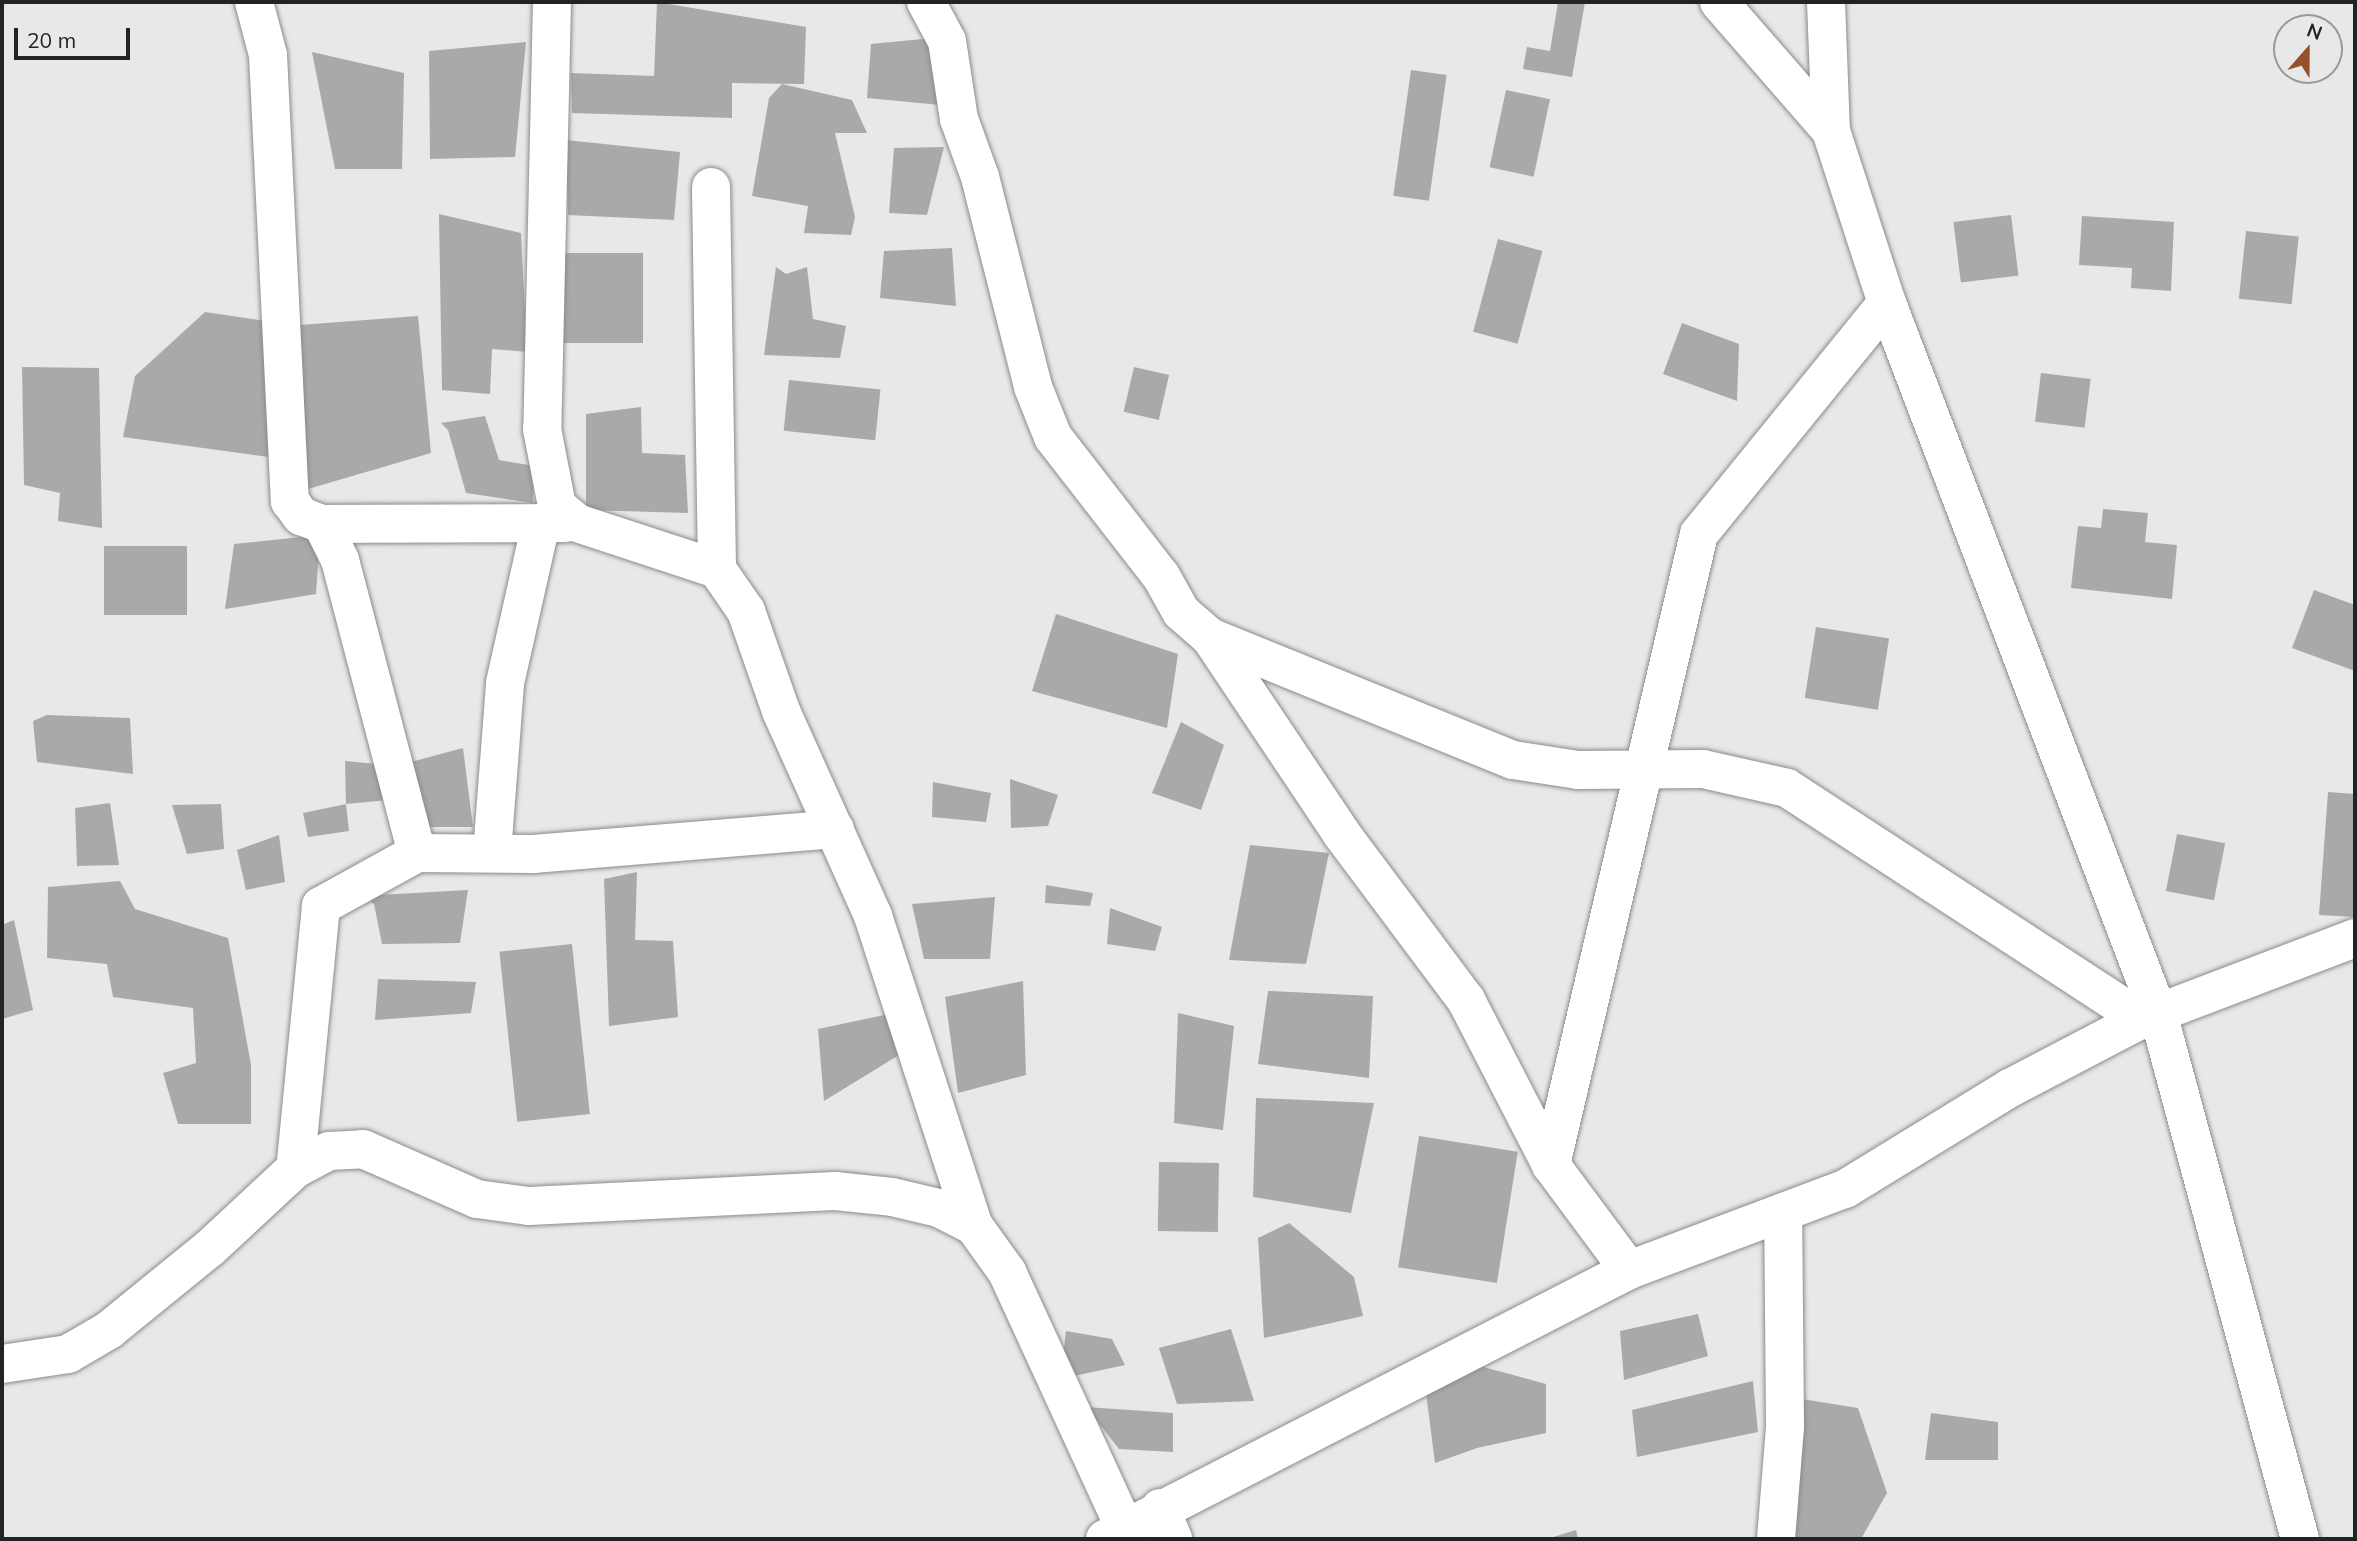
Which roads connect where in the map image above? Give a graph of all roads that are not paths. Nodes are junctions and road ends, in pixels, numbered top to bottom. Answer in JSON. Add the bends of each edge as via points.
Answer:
{"nodes":[{"id":1,"x":254,"y":2,"type":"edge"},
{"id":2,"x":552,"y":2,"type":"edge"},
{"id":3,"x":926,"y":2,"type":"edge"},
{"id":4,"x":1719,"y":2,"type":"edge"},
{"id":5,"x":1826,"y":2,"type":"edge"},
{"id":6,"x":1831,"y":131,"type":"junction"},
{"id":7,"x":710,"y":187,"type":"dead end"},
{"id":8,"x":1887,"y":303,"type":"junction"},
{"id":9,"x":559,"y":523,"type":"junction"},
{"id":10,"x":322,"y":524,"type":"junction"},
{"id":11,"x":718,"y":569,"type":"junction"},
{"id":12,"x":1210,"y":637,"type":"junction"},
{"id":13,"x":1646,"y":768,"type":"junction"},
{"id":14,"x":835,"y":829,"type":"junction"},
{"id":15,"x":417,"y":853,"type":"junction"},
{"id":16,"x":492,"y":853,"type":"junction"},
{"id":17,"x":2355,"y":937,"type":"edge"},
{"id":18,"x":2150,"y":1016,"type":"junction"},
{"id":19,"x":1551,"y":1165,"type":"junction"},
{"id":20,"x":295,"y":1169,"type":"junction"},
{"id":21,"x":1783,"y":1212,"type":"junction"},
{"id":22,"x":974,"y":1226,"type":"junction"},
{"id":23,"x":1629,"y":1270,"type":"junction"},
{"id":24,"x":2,"y":1364,"type":"edge"},
{"id":25,"x":1166,"y":1524,"type":"edge"},
{"id":26,"x":1115,"y":1534,"type":"edge"},
{"id":27,"x":1776,"y":1539,"type":"edge"},
{"id":28,"x":2300,"y":1539,"type":"edge"}],
"edges":[{"from":1,"to":10,"type":"street","via":[[268,55],[290,501],[301,516]]},
{"from":2,"to":9,"type":"street","via":[[542,429]]},
{"from":3,"to":12,"type":"street","via":[[947,41],[959,120],[980,177],[1033,387],[1053,437],[1161,576],[1181,612]]},
{"from":4,"to":6,"type":"street"},
{"from":5,"to":6,"type":"street"},
{"from":6,"to":8,"type":"street"},
{"from":7,"to":11,"type":"street"},
{"from":8,"to":13,"type":"street","via":[[1699,534]]},
{"from":8,"to":18,"type":"street"},
{"from":9,"to":10,"type":"street"},
{"from":9,"to":11,"type":"street"},
{"from":9,"to":16,"type":"street","via":[[505,684]]},
{"from":10,"to":15,"type":"street","via":[[340,560]]},
{"from":11,"to":14,"type":"street","via":[[746,611],[781,711]]},
{"from":12,"to":13,"type":"street","via":[[1513,760],[1578,770]]},
{"from":12,"to":19,"type":"street","via":[[1340,833],[1466,1000]]},
{"from":13,"to":18,"type":"street","via":[[1703,769],[1787,788]]},
{"from":13,"to":19,"type":"street"},
{"from":14,"to":16,"type":"street","via":[[651,846]]},
{"from":14,"to":22,"type":"street","via":[[873,916]]},
{"from":15,"to":16,"type":"street"},
{"from":15,"to":20,"type":"street","via":[[321,905]]},
{"from":17,"to":18,"type":"street"},
{"from":18,"to":21,"type":"street","via":[[2010,1088],[1845,1189]]},
{"from":18,"to":28,"type":"street"},
{"from":19,"to":23,"type":"street"},
{"from":20,"to":22,"type":"street","via":[[329,1150],[363,1149],[477,1199],[528,1206],[835,1191],[939,1208]]},
{"from":20,"to":24,"type":"street","via":[[210,1248],[109,1329],[68,1354]]},
{"from":21,"to":23,"type":"street"},
{"from":21,"to":27,"type":"street","via":[[1785,1426]]},
{"from":22,"to":26,"type":"street","via":[[1007,1272]]},
{"from":23,"to":25,"type":"street"},
{"from":25,"to":26,"type":"street"}]}
